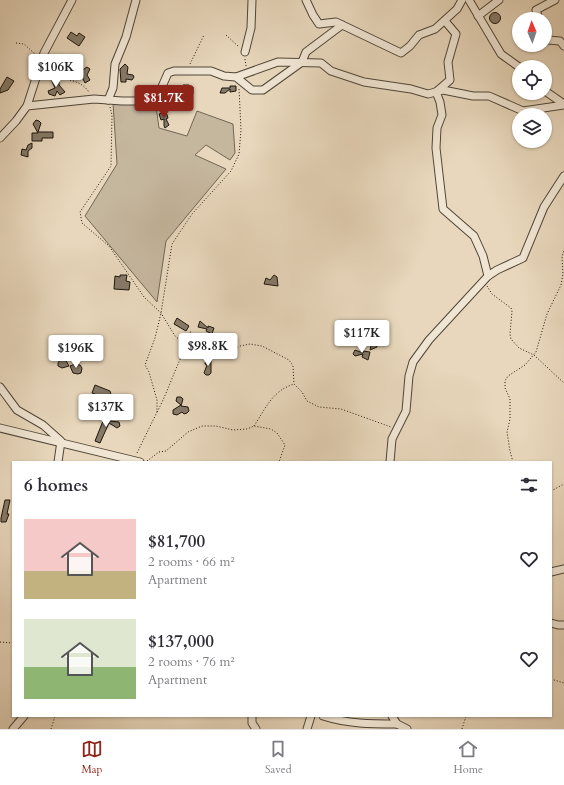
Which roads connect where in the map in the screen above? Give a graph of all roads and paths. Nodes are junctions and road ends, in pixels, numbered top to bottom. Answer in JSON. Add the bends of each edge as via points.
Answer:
{"nodes":[{"id":1,"x":72,"y":0,"type":"edge"},
{"id":2,"x":136,"y":0,"type":"edge"},
{"id":3,"x":252,"y":0,"type":"edge"},
{"id":4,"x":306,"y":0,"type":"edge"},
{"id":5,"x":462,"y":0,"type":"edge"},
{"id":6,"x":469,"y":0,"type":"edge"},
{"id":7,"x":499,"y":0,"type":"edge"},
{"id":8,"x":556,"y":0,"type":"edge"},
{"id":9,"x":537,"y":12,"type":"edge"},
{"id":10,"x":478,"y":16,"type":"junction"},
{"id":11,"x":445,"y":21,"type":"junction"},
{"id":12,"x":342,"y":24,"type":"junction"},
{"id":13,"x":204,"y":35,"type":"dead end"},
{"id":14,"x":552,"y":40,"type":"edge"},
{"id":15,"x":16,"y":43,"type":"dead end"},
{"id":16,"x":564,"y":46,"type":"edge"},
{"id":17,"x":245,"y":52,"type":"dead end"},
{"id":18,"x":302,"y":62,"type":"junction"},
{"id":19,"x":512,"y":62,"type":"edge"},
{"id":20,"x":41,"y":64,"type":"junction"},
{"id":21,"x":187,"y":72,"type":"junction"},
{"id":22,"x":236,"y":77,"type":"junction"},
{"id":23,"x":436,"y":92,"type":"junction"},
{"id":24,"x":552,"y":96,"type":"edge"},
{"id":25,"x":94,"y":99,"type":"junction"},
{"id":26,"x":108,"y":100,"type":"junction"},
{"id":27,"x":152,"y":101,"type":"junction"},
{"id":28,"x":170,"y":102,"type":"dead end"},
{"id":29,"x":564,"y":105,"type":"edge"},
{"id":30,"x":27,"y":106,"type":"junction"},
{"id":31,"x":0,"y":138,"type":"edge"},
{"id":32,"x":564,"y":176,"type":"edge"},
{"id":33,"x":564,"y":250,"type":"edge"},
{"id":34,"x":488,"y":276,"type":"junction"},
{"id":35,"x":161,"y":313,"type":"junction"},
{"id":36,"x":191,"y":330,"type":"dead end"},
{"id":37,"x":186,"y":348,"type":"junction"},
{"id":38,"x":534,"y":355,"type":"junction"},
{"id":39,"x":564,"y":383,"type":"edge"},
{"id":40,"x":294,"y":384,"type":"junction"},
{"id":41,"x":0,"y":387,"type":"edge"},
{"id":42,"x":156,"y":412,"type":"junction"},
{"id":43,"x":254,"y":426,"type":"junction"},
{"id":44,"x":0,"y":428,"type":"edge"},
{"id":45,"x":396,"y":428,"type":"junction"},
{"id":46,"x":61,"y":442,"type":"junction"},
{"id":47,"x":132,"y":460,"type":"junction"},
{"id":48,"x":58,"y":461,"type":"edge"},
{"id":49,"x":136,"y":461,"type":"edge"},
{"id":50,"x":146,"y":461,"type":"edge"},
{"id":51,"x":279,"y":461,"type":"edge"},
{"id":52,"x":390,"y":461,"type":"edge"},
{"id":53,"x":513,"y":461,"type":"edge"},
{"id":54,"x":564,"y":484,"type":"edge"},
{"id":55,"x":552,"y":491,"type":"edge"},
{"id":56,"x":564,"y":569,"type":"edge"},
{"id":57,"x":552,"y":572,"type":"edge"},
{"id":58,"x":552,"y":623,"type":"edge"},
{"id":59,"x":564,"y":625,"type":"edge"},
{"id":60,"x":0,"y":642,"type":"edge"},
{"id":61,"x":12,"y":643,"type":"edge"},
{"id":62,"x":552,"y":678,"type":"edge"},
{"id":63,"x":564,"y":683,"type":"edge"},
{"id":64,"x":23,"y":717,"type":"edge"},
{"id":65,"x":55,"y":717,"type":"edge"},
{"id":66,"x":252,"y":717,"type":"edge"},
{"id":67,"x":311,"y":717,"type":"edge"},
{"id":68,"x":326,"y":717,"type":"edge"},
{"id":69,"x":393,"y":717,"type":"edge"},
{"id":70,"x":466,"y":717,"type":"edge"},
{"id":71,"x":397,"y":724,"type":"junction"},
{"id":72,"x":13,"y":729,"type":"edge"},
{"id":73,"x":52,"y":729,"type":"edge"},
{"id":74,"x":256,"y":729,"type":"edge"},
{"id":75,"x":308,"y":729,"type":"edge"},
{"id":76,"x":406,"y":729,"type":"edge"},
{"id":77,"x":462,"y":729,"type":"edge"}],
"edges":[{"from":1,"to":20,"type":"street","via":[[44,53]]},
{"from":2,"to":26,"type":"street","via":[[126,37],[115,64],[113,88]]},
{"from":3,"to":17,"type":"street","via":[[251,28]]},
{"from":4,"to":12,"type":"street","via":[[319,24]]},
{"from":5,"to":11,"type":"street"},
{"from":6,"to":10,"type":"street"},
{"from":7,"to":10,"type":"street"},
{"from":8,"to":9,"type":"street","via":[[536,10]]},
{"from":10,"to":19,"type":"street","via":[[501,54]]},
{"from":11,"to":12,"type":"street","via":[[435,29],[419,35],[401,53]]},
{"from":11,"to":23,"type":"street","via":[[456,34],[448,62],[450,80]]},
{"from":12,"to":18,"type":"street","via":[[306,52]]},
{"from":13,"to":21,"type":"path"},
{"from":14,"to":16,"type":"street","via":[[560,41]]},
{"from":15,"to":20,"type":"path","via":[[24,44],[33,51]]},
{"from":18,"to":22,"type":"street","via":[[278,62]]},
{"from":18,"to":22,"type":"street","via":[[263,90],[252,90]]},
{"from":18,"to":23,"type":"street","via":[[321,63],[331,71],[364,82],[428,94]]},
{"from":20,"to":25,"type":"path","via":[[51,76],[63,77],[84,85]]},
{"from":20,"to":30,"type":"street"},
{"from":21,"to":22,"type":"street","via":[[211,71]]},
{"from":21,"to":27,"type":"street","via":[[168,73]]},
{"from":22,"to":35,"type":"path","via":[[240,91],[239,154],[231,170],[192,214],[172,244]]},
{"from":23,"to":29,"type":"street","via":[[442,90],[473,96],[489,96],[523,111]]},
{"from":23,"to":34,"type":"street","via":[[442,115],[437,128],[436,148],[443,209],[474,236]]},
{"from":24,"to":29,"type":"street"},
{"from":25,"to":26,"type":"street"},
{"from":25,"to":30,"type":"street"},
{"from":26,"to":27,"type":"street"},
{"from":26,"to":35,"type":"path","via":[[112,114],[110,166],[80,212],[80,218],[82,223],[109,246],[144,298]]},
{"from":27,"to":28,"type":"street"},
{"from":30,"to":31,"type":"street"},
{"from":32,"to":34,"type":"street","via":[[544,207],[523,258]]},
{"from":33,"to":38,"type":"path","via":[[561,285],[547,314]]},
{"from":34,"to":38,"type":"path","via":[[486,285],[492,294],[511,308],[511,339],[519,348]]},
{"from":34,"to":45,"type":"street","via":[[429,340],[413,362],[406,411]]},
{"from":35,"to":37,"type":"path"},
{"from":35,"to":42,"type":"path","via":[[145,365],[157,400]]},
{"from":36,"to":37,"type":"path"},
{"from":37,"to":40,"type":"path","via":[[220,357],[240,346],[262,346],[289,360],[293,366]]},
{"from":37,"to":42,"type":"path"},
{"from":38,"to":39,"type":"path"},
{"from":38,"to":53,"type":"path","via":[[505,381],[510,399],[508,432]]},
{"from":40,"to":43,"type":"path","via":[[286,386],[269,400]]},
{"from":40,"to":45,"type":"path","via":[[308,401],[319,407],[341,409]]},
{"from":41,"to":46,"type":"street","via":[[17,410],[43,425]]},
{"from":42,"to":47,"type":"path"},
{"from":43,"to":50,"type":"path","via":[[246,430],[216,426],[197,428],[166,451],[159,452]]},
{"from":43,"to":51,"type":"path","via":[[271,429],[280,437],[285,445]]},
{"from":44,"to":46,"type":"street"},
{"from":45,"to":52,"type":"street"},
{"from":46,"to":47,"type":"street"},
{"from":46,"to":48,"type":"street"},
{"from":47,"to":49,"type":"street"},
{"from":54,"to":55,"type":"path"},
{"from":56,"to":57,"type":"street"},
{"from":58,"to":59,"type":"street"},
{"from":60,"to":61,"type":"path"},
{"from":62,"to":63,"type":"path"},
{"from":64,"to":72,"type":"street"},
{"from":65,"to":73,"type":"path"},
{"from":66,"to":74,"type":"street"},
{"from":67,"to":75,"type":"street"},
{"from":68,"to":71,"type":"street","via":[[359,724]]},
{"from":69,"to":71,"type":"street"},
{"from":70,"to":77,"type":"path"},
{"from":71,"to":76,"type":"street"}]}
